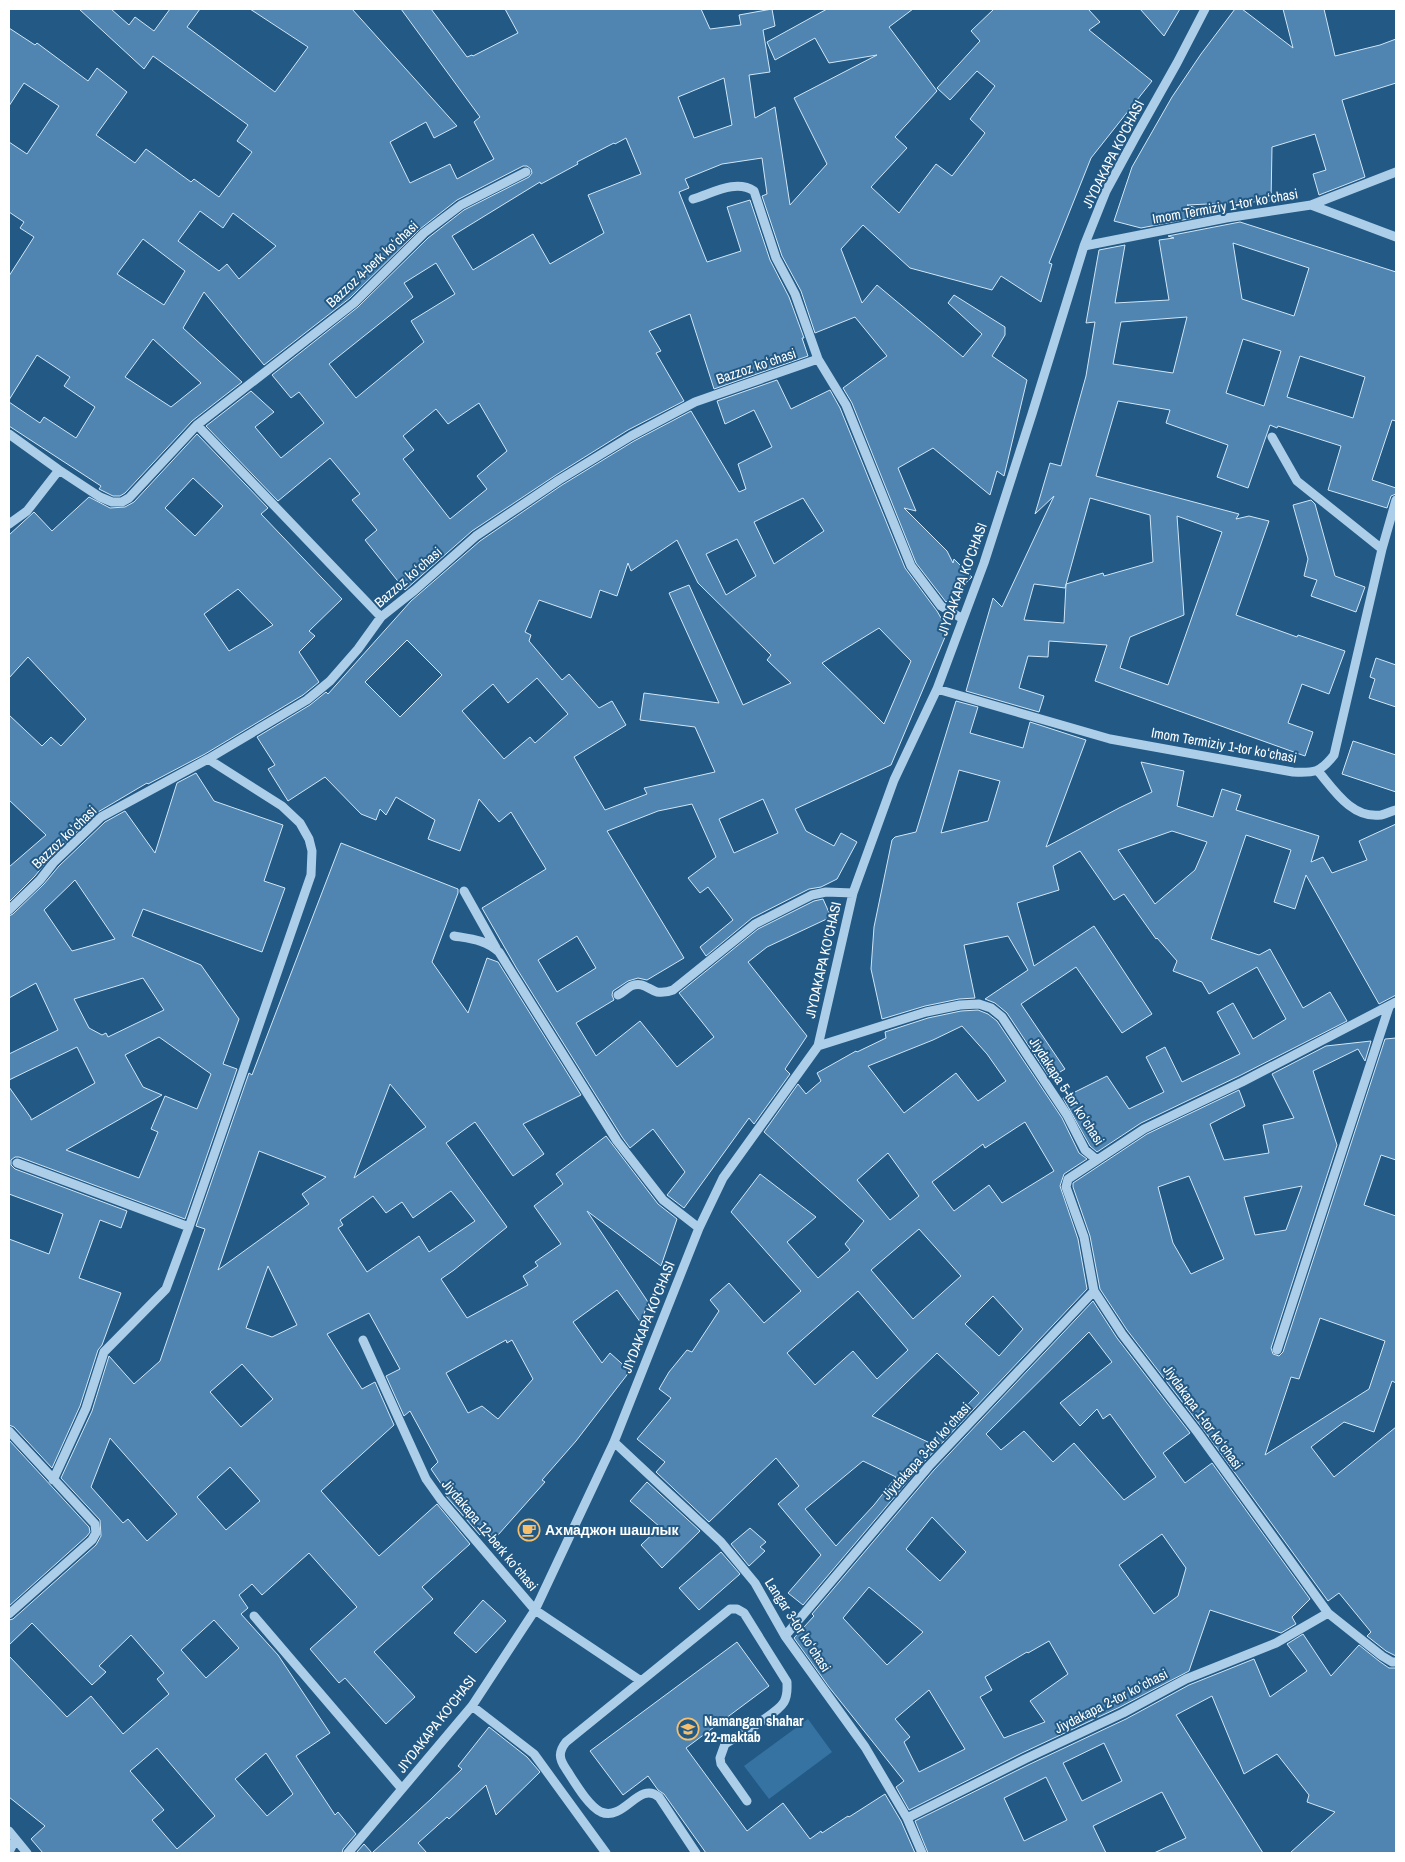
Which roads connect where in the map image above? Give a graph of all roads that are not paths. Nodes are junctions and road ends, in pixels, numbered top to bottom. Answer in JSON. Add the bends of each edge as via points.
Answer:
{"nodes":[{"id":1,"x":1205,"y":9,"type":"edge"},
{"id":2,"x":526,"y":172,"type":"dead end"},
{"id":3,"x":1396,"y":172,"type":"edge"},
{"id":4,"x":693,"y":199,"type":"dead end"},
{"id":5,"x":1311,"y":205,"type":"junction"},
{"id":6,"x":1396,"y":237,"type":"edge"},
{"id":7,"x":1084,"y":246,"type":"junction"},
{"id":8,"x":818,"y":359,"type":"junction"},
{"id":9,"x":197,"y":425,"type":"junction"},
{"id":10,"x":9,"y":434,"type":"edge"},
{"id":11,"x":1272,"y":437,"type":"dead end"},
{"id":12,"x":59,"y":470,"type":"junction"},
{"id":13,"x":1396,"y":500,"type":"edge"},
{"id":14,"x":9,"y":524,"type":"edge"},
{"id":15,"x":1382,"y":549,"type":"junction"},
{"id":16,"x":381,"y":617,"type":"junction"},
{"id":17,"x":963,"y":619,"type":"junction"},
{"id":18,"x":937,"y":690,"type":"junction"},
{"id":19,"x":208,"y":759,"type":"junction"},
{"id":20,"x":1318,"y":771,"type":"junction"},
{"id":21,"x":1396,"y":810,"type":"edge"},
{"id":22,"x":464,"y":891,"type":"dead end"},
{"id":23,"x":853,"y":892,"type":"junction"},
{"id":24,"x":9,"y":910,"type":"edge"},
{"id":25,"x":454,"y":936,"type":"dead end"},
{"id":26,"x":499,"y":952,"type":"junction"},
{"id":27,"x":618,"y":996,"type":"dead end"},
{"id":28,"x":1392,"y":1005,"type":"edge"},
{"id":29,"x":818,"y":1046,"type":"junction"},
{"id":30,"x":1096,"y":1160,"type":"junction"},
{"id":31,"x":17,"y":1163,"type":"dead end"},
{"id":32,"x":189,"y":1227,"type":"junction"},
{"id":33,"x":699,"y":1228,"type":"junction"},
{"id":34,"x":1094,"y":1291,"type":"junction"},
{"id":35,"x":364,"y":1340,"type":"dead end"},
{"id":36,"x":1277,"y":1350,"type":"dead end"},
{"id":37,"x":9,"y":1431,"type":"edge"},
{"id":38,"x":614,"y":1442,"type":"junction"},
{"id":39,"x":53,"y":1480,"type":"junction"},
{"id":40,"x":534,"y":1610,"type":"junction"},
{"id":41,"x":1328,"y":1613,"type":"junction"},
{"id":42,"x":9,"y":1614,"type":"edge"},
{"id":43,"x":254,"y":1616,"type":"dead end"},
{"id":44,"x":785,"y":1636,"type":"junction"},
{"id":45,"x":1396,"y":1662,"type":"edge"},
{"id":46,"x":640,"y":1681,"type":"junction"},
{"id":47,"x":472,"y":1706,"type":"junction"},
{"id":48,"x":402,"y":1789,"type":"junction"},
{"id":49,"x":747,"y":1801,"type":"dead end"},
{"id":50,"x":907,"y":1818,"type":"junction"},
{"id":51,"x":9,"y":1830,"type":"edge"},
{"id":52,"x":16,"y":1840,"type":"junction"},
{"id":53,"x":9,"y":1852,"type":"edge"},
{"id":54,"x":27,"y":1853,"type":"edge"},
{"id":55,"x":348,"y":1853,"type":"edge"},
{"id":56,"x":606,"y":1853,"type":"edge"},
{"id":57,"x":696,"y":1853,"type":"edge"},
{"id":58,"x":922,"y":1853,"type":"edge"}],
"edges":[{"from":1,"to":7,"type":"street","name":"JIYDAKAPA KO'CHASI","via":[[1106,191]]},
{"from":2,"to":9,"type":"street","name":"Bazzoz 4-berk koʻchasi","via":[[438,221],[354,303]]},
{"from":3,"to":5,"type":"street"},
{"from":4,"to":8,"type":"street","via":[[736,185],[754,191],[776,258],[795,294]]},
{"from":5,"to":6,"type":"street","name":"Imom Termiziy 1-tor koʻchasi"},
{"from":5,"to":7,"type":"street","name":"Imom Termiziy 1-tor koʻchasi"},
{"from":7,"to":17,"type":"street","name":"JIYDAKAPA KO'CHASI","via":[[984,564]]},
{"from":8,"to":16,"type":"street","name":"Bazzoz koʻchasi","via":[[696,402],[631,436],[476,536]]},
{"from":8,"to":17,"type":"street","via":[[846,405],[911,566],[940,606]]},
{"from":9,"to":12,"type":"street","name":"Bazzoz 4-berk koʻchasi","via":[[130,498],[122,502],[100,497]]},
{"from":9,"to":16,"type":"street"},
{"from":10,"to":12,"type":"street","name":"Bazzoz 4-berk koʻchasi"},
{"from":11,"to":15,"type":"street","via":[[1297,482]]},
{"from":12,"to":14,"type":"street","via":[[27,512]]},
{"from":13,"to":15,"type":"street"},
{"from":15,"to":20,"type":"street","via":[[1334,755]]},
{"from":16,"to":19,"type":"street","name":"Bazzoz koʻchasi","via":[[358,649],[307,700]]},
{"from":17,"to":18,"type":"street","name":"JIYDAKAPA KO'CHASI"},
{"from":18,"to":20,"type":"street","name":"Imom Termiziy 1-tor koʻchasi","via":[[1110,739],[1293,772]]},
{"from":18,"to":23,"type":"street","name":"JIYDAKAPA KO'CHASI","via":[[894,780]]},
{"from":19,"to":24,"type":"street","name":"Bazzoz koʻchasi","via":[[101,817]]},
{"from":19,"to":32,"type":"street","via":[[282,806],[300,823],[312,851],[311,875]]},
{"from":20,"to":21,"type":"street","via":[[1355,810],[1367,815]]},
{"from":22,"to":26,"type":"street"},
{"from":23,"to":27,"type":"street","via":[[812,895],[755,924],[673,990],[656,992],[639,984],[632,985]]},
{"from":23,"to":29,"type":"street","name":"JIYDAKAPA KO'CHASI"},
{"from":25,"to":26,"type":"street","via":[[490,944]]},
{"from":26,"to":33,"type":"street","via":[[617,1141],[663,1200]]},
{"from":28,"to":30,"type":"street","name":"Jiydakapa 5-tor koʻchasi","via":[[1144,1129]]},
{"from":28,"to":36,"type":"street"},
{"from":29,"to":30,"type":"street","name":"Jiydakapa 5-tor koʻchasi","via":[[960,1004],[991,1008],[1002,1017],[1067,1115],[1085,1150]]},
{"from":29,"to":33,"type":"street","name":"JIYDAKAPA KO'CHASI","via":[[723,1178]]},
{"from":30,"to":34,"type":"street","name":"Jiydakapa 1-tor koʻchasi","via":[[1068,1179],[1066,1187],[1084,1237]]},
{"from":31,"to":32,"type":"street"},
{"from":32,"to":39,"type":"street","via":[[166,1289],[104,1352],[86,1408]]},
{"from":33,"to":38,"type":"street","name":"JIYDAKAPA KO'CHASI"},
{"from":34,"to":41,"type":"street","name":"Jiydakapa 1-tor koʻchasi","via":[[1122,1334]]},
{"from":34,"to":44,"type":"street","name":"Jiydakapa 3-tor koʻchasi","via":[[929,1466]]},
{"from":35,"to":40,"type":"street","name":"Jiydakapa 12-berk koʻchasi","via":[[426,1479]]},
{"from":37,"to":39,"type":"street"},
{"from":38,"to":40,"type":"street","name":"JIYDAKAPA KO'CHASI"},
{"from":38,"to":44,"type":"street","name":"Langar 3-tor koʻchasi","via":[[738,1561]]},
{"from":39,"to":42,"type":"street","via":[[95,1524],[96,1532],[92,1540]]},
{"from":40,"to":46,"type":"street","name":"Jiydakapa 12-berk koʻchasi"},
{"from":40,"to":47,"type":"street","name":"JIYDAKAPA KO'CHASI"},
{"from":41,"to":45,"type":"street","name":"Jiydakapa 1-tor koʻchasi","via":[[1382,1656]]},
{"from":41,"to":50,"type":"street","name":"Jiydakapa 2-tor koʻchasi","via":[[1276,1642],[1186,1679]]},
{"from":43,"to":48,"type":"street"},
{"from":44,"to":50,"type":"street","name":"Langar 3-tor koʻchasi","via":[[865,1747]]},
{"from":46,"to":49,"type":"street","via":[[723,1613],[737,1609],[744,1613],[787,1682],[788,1693],[775,1712],[725,1744],[722,1750],[721,1764]]},
{"from":46,"to":57,"type":"street","via":[[566,1742],[560,1749],[560,1758],[591,1804],[600,1811],[618,1812],[647,1792],[654,1793]]},
{"from":47,"to":48,"type":"street","name":"JIYDAKAPA KO'CHASI"},
{"from":47,"to":56,"type":"street","via":[[534,1754]]},
{"from":48,"to":55,"type":"street","name":"JIYDAKAPA KO'CHASI"},
{"from":50,"to":58,"type":"street","name":"Langar 3-tor koʻchasi"},
{"from":51,"to":52,"type":"street"},
{"from":52,"to":53,"type":"street"},
{"from":52,"to":54,"type":"street"}]}
